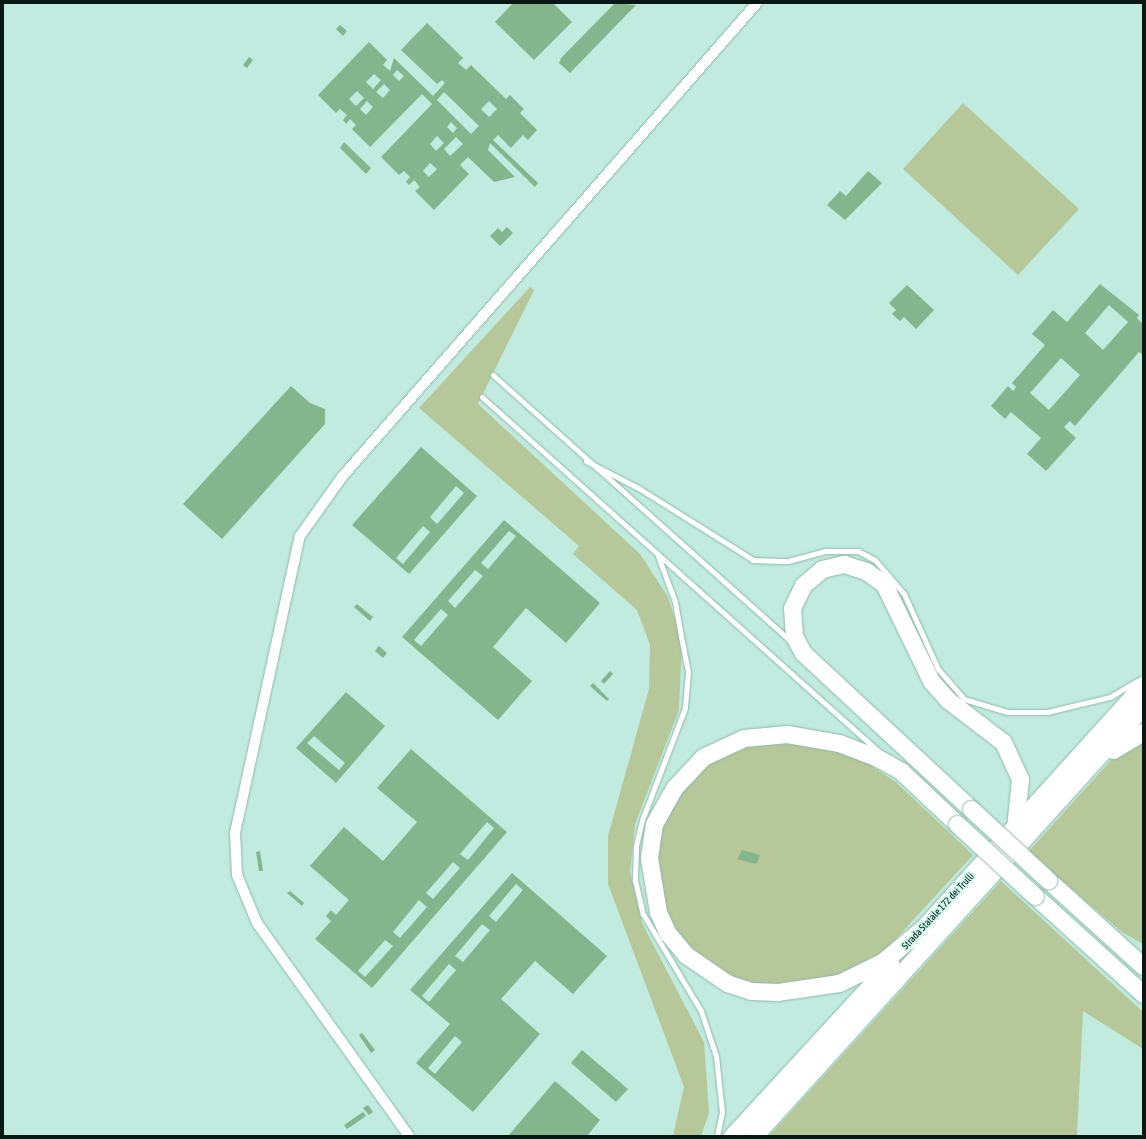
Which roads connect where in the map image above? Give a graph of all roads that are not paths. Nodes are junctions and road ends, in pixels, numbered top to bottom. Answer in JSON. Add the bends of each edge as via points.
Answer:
{"nodes":[{"id":1,"x":757,"y":3,"type":"edge"},
{"id":2,"x":493,"y":375,"type":"dead end"},
{"id":3,"x":482,"y":396,"type":"dead end"},
{"id":4,"x":586,"y":461,"type":"junction"},
{"id":5,"x":658,"y":556,"type":"junction"},
{"id":6,"x":800,"y":649,"type":"junction"},
{"id":7,"x":1143,"y":678,"type":"edge"},
{"id":8,"x":1143,"y":685,"type":"edge"},
{"id":9,"x":1143,"y":707,"type":"edge"},
{"id":10,"x":1143,"y":732,"type":"edge"},
{"id":11,"x":901,"y":771,"type":"junction"},
{"id":12,"x":1083,"y":773,"type":"junction"},
{"id":13,"x":1015,"y":828,"type":"junction"},
{"id":14,"x":1081,"y":908,"type":"junction"},
{"id":15,"x":922,"y":928,"type":"junction"},
{"id":16,"x":1143,"y":951,"type":"edge"},
{"id":17,"x":1143,"y":966,"type":"edge"},
{"id":18,"x":1143,"y":994,"type":"edge"},
{"id":19,"x":409,"y":1136,"type":"edge"},
{"id":20,"x":717,"y":1136,"type":"edge"},
{"id":21,"x":732,"y":1136,"type":"edge"},
{"id":22,"x":754,"y":1136,"type":"edge"}],
"edges":[{"from":1,"to":19,"type":"street","via":[[342,477],[300,536],[235,833],[237,875],[257,923]]},
{"from":2,"to":4,"type":"lane"},
{"from":3,"to":5,"type":"lane"},
{"from":4,"to":6,"type":"lane"},
{"from":4,"to":7,"type":"lane","via":[[640,489],[753,560],[788,561],[825,551],[858,551],[875,560],[904,594],[946,683],[964,699],[982,706],[1025,714],[1054,711],[1110,697]]},
{"from":5,"to":11,"type":"lane"},
{"from":5,"to":20,"type":"lane","via":[[675,602],[688,672],[685,708],[642,820],[636,847],[635,880],[643,914],[701,1011],[716,1056],[722,1112]]},
{"from":6,"to":13,"type":"highway","via":[[794,636],[792,608],[803,585],[822,569],[844,564],[866,571],[884,584],[931,681],[948,700],[1003,742],[1014,760],[1020,779]]},
{"from":6,"to":14,"type":"highway","bridge":true},
{"from":8,"to":13,"type":"highway","name":"Strada Statale 172 dei Trulli"},
{"from":9,"to":12,"type":"highway","name":"Strada Statale 172 dei Trulli"},
{"from":10,"to":12,"type":"highway","via":[[1120,744]]},
{"from":11,"to":15,"type":"highway","via":[[857,749],[810,735],[768,734],[722,747],[687,771],[661,807],[649,843],[652,894],[668,932],[686,955],[728,983],[751,991],[777,992],[839,983],[882,962]]},
{"from":11,"to":18,"type":"highway","bridge":true},
{"from":12,"to":22,"type":"highway","name":"Strada Statale 172 dei Trulli"},
{"from":13,"to":15,"type":"highway","name":"Strada Statale 172 dei Trulli"},
{"from":14,"to":16,"type":"highway"},
{"from":14,"to":17,"type":"highway"},
{"from":15,"to":21,"type":"highway","name":"Strada Statale 172 dei Trulli"}]}
